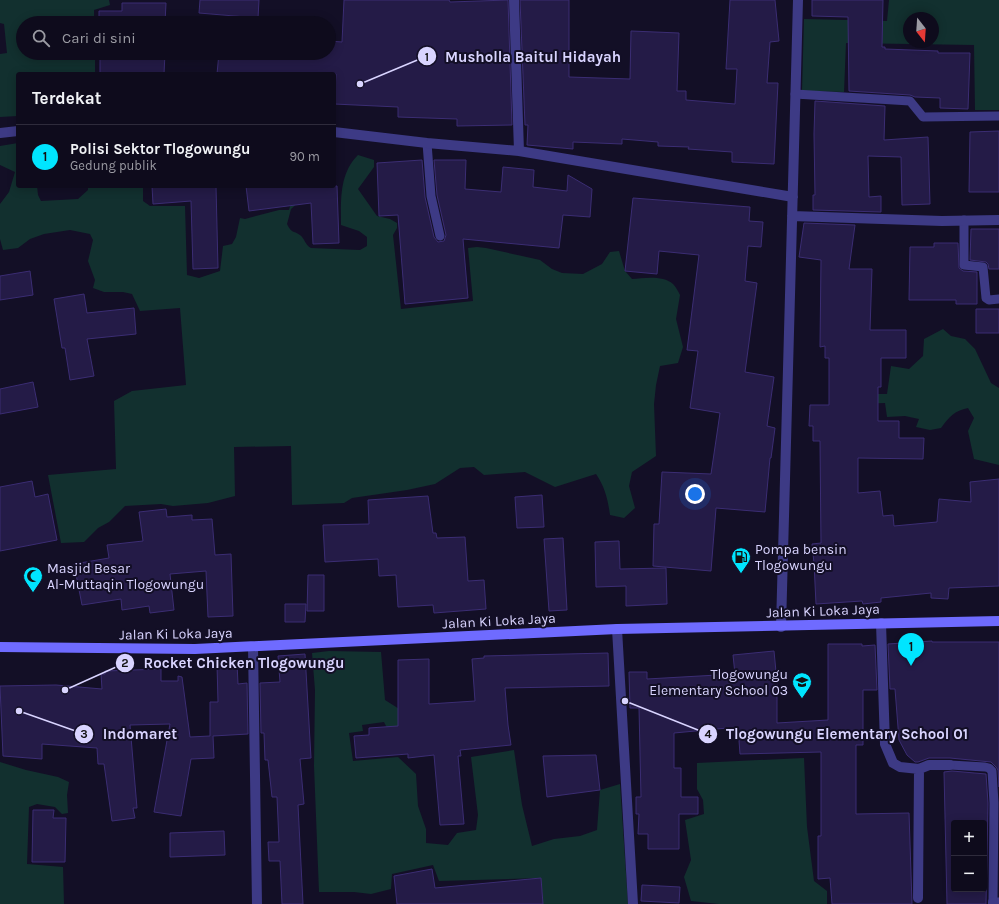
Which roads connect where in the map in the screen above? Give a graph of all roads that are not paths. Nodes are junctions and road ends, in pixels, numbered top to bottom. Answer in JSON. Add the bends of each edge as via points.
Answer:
{"nodes":[{"id":1,"x":514,"y":0,"type":"edge"},
{"id":2,"x":798,"y":0,"type":"edge"},
{"id":3,"x":796,"y":94,"type":"junction"},
{"id":4,"x":999,"y":116,"type":"edge"},
{"id":5,"x":16,"y":131,"type":"edge"},
{"id":6,"x":336,"y":132,"type":"edge"},
{"id":7,"x":0,"y":133,"type":"edge"},
{"id":8,"x":428,"y":143,"type":"junction"},
{"id":9,"x":519,"y":151,"type":"junction"},
{"id":10,"x":793,"y":197,"type":"junction"},
{"id":11,"x":792,"y":216,"type":"junction"},
{"id":12,"x":964,"y":220,"type":"junction"},
{"id":13,"x":999,"y":220,"type":"edge"},
{"id":14,"x":440,"y":236,"type":"dead end"},
{"id":15,"x":999,"y":299,"type":"edge"},
{"id":16,"x":999,"y":621,"type":"edge"},
{"id":17,"x":881,"y":623,"type":"junction"},
{"id":18,"x":781,"y":626,"type":"junction"},
{"id":19,"x":617,"y":629,"type":"junction"},
{"id":20,"x":0,"y":647,"type":"edge"},
{"id":21,"x":253,"y":647,"type":"junction"},
{"id":22,"x":950,"y":765,"type":"joint"},
{"id":23,"x":919,"y":769,"type":"junction"},
{"id":24,"x":918,"y":898,"type":"dead end"},
{"id":25,"x":995,"y":903,"type":"edge"},
{"id":26,"x":257,"y":904,"type":"edge"},
{"id":27,"x":633,"y":904,"type":"edge"}],
"edges":[{"from":1,"to":9,"type":"street"},
{"from":2,"to":3,"type":"street"},
{"from":3,"to":4,"type":"lane","via":[[910,101],[923,117]]},
{"from":3,"to":10,"type":"street"},
{"from":5,"to":7,"type":"street"},
{"from":6,"to":8,"type":"street"},
{"from":8,"to":9,"type":"street"},
{"from":8,"to":14,"type":"lane","via":[[431,196]]},
{"from":9,"to":10,"type":"street"},
{"from":10,"to":11,"type":"street"},
{"from":11,"to":12,"type":"street"},
{"from":11,"to":18,"type":"street"},
{"from":12,"to":13,"type":"street"},
{"from":12,"to":15,"type":"lane","via":[[964,265],[983,267],[986,298]]},
{"from":16,"to":17,"type":"main road","name":"Jalan Ki Loka Jaya"},
{"from":17,"to":18,"type":"main road","name":"Jalan Ki Loka Jaya"},
{"from":17,"to":23,"type":"street","via":[[885,744],[893,763]]},
{"from":18,"to":19,"type":"main road","name":"Jalan Ki Loka Jaya"},
{"from":19,"to":21,"type":"main road","name":"Jalan Ki Loka Jaya"},
{"from":19,"to":27,"type":"street"},
{"from":20,"to":21,"type":"main road","name":"Jalan Ki Loka Jaya"},
{"from":21,"to":26,"type":"street"},
{"from":22,"to":23,"type":"street","via":[[929,765]]},
{"from":22,"to":25,"type":"lane","via":[[985,767],[992,771]]},
{"from":23,"to":24,"type":"street"}]}
